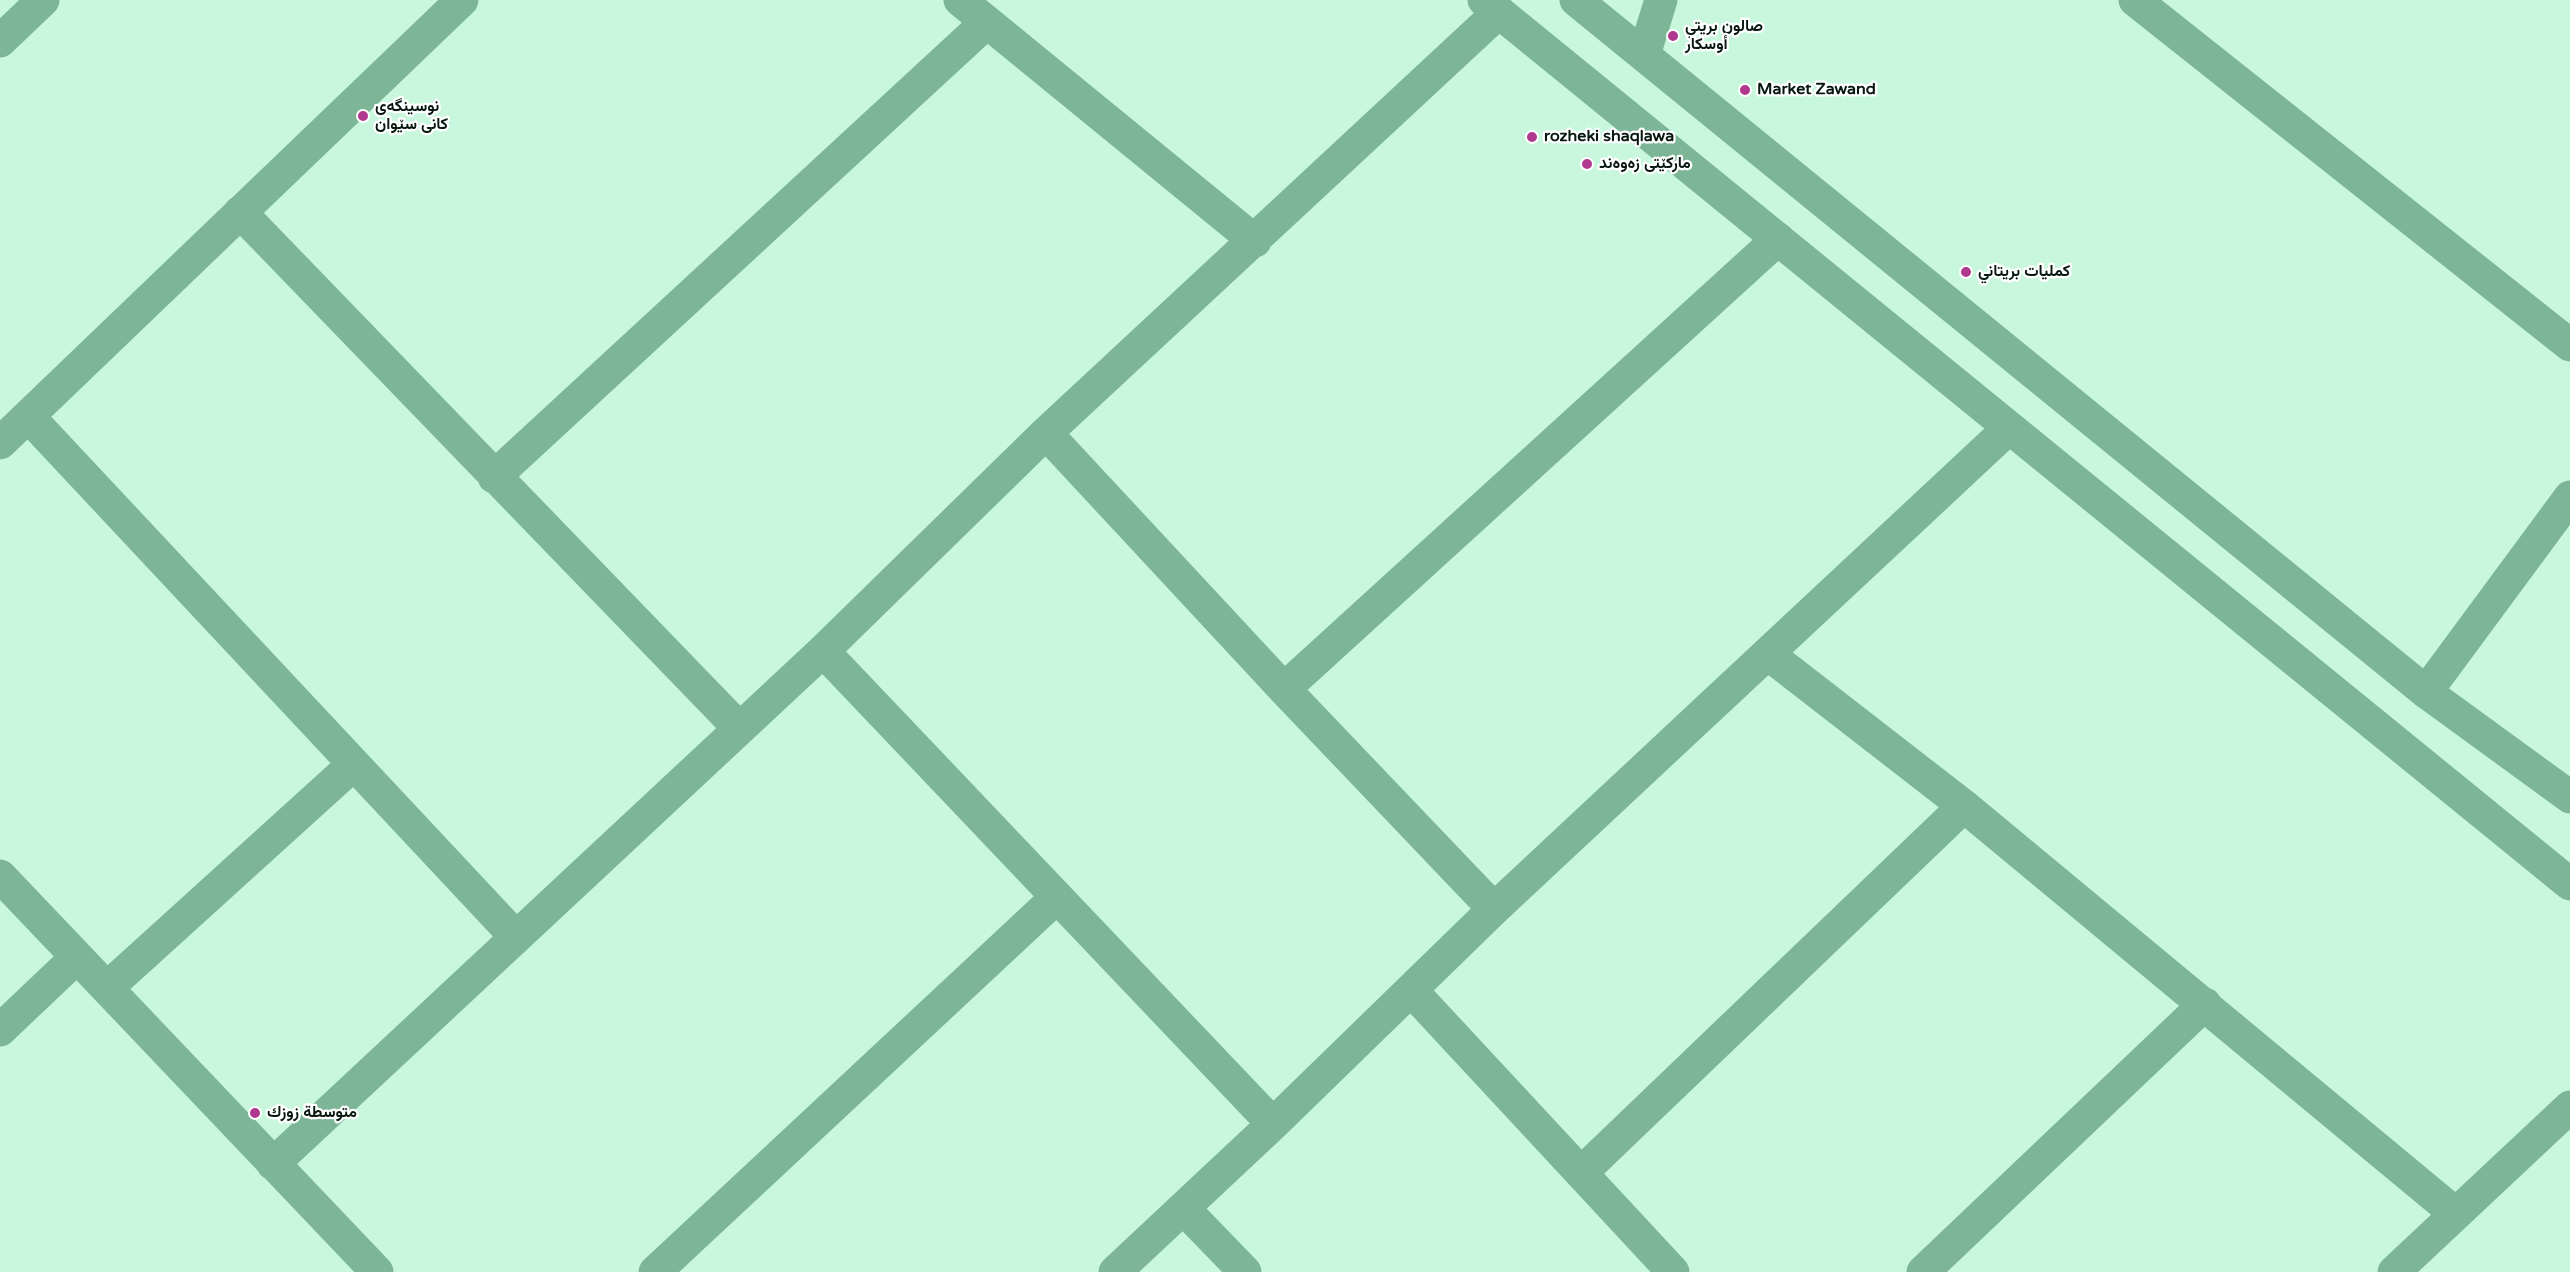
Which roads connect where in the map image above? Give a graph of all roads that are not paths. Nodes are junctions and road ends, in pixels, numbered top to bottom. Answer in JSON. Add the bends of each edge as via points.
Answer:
{"nodes":[{"id":1,"x":960,"y":0,"type":"edge"},
{"id":2,"x":1576,"y":0,"type":"edge"},
{"id":3,"x":1661,"y":0,"type":"edge"},
{"id":4,"x":2135,"y":0,"type":"edge"},
{"id":5,"x":34,"y":3,"type":"edge"},
{"id":6,"x":451,"y":3,"type":"edge"},
{"id":7,"x":1492,"y":6,"type":"edge"},
{"id":8,"x":987,"y":22,"type":"junction"},
{"id":9,"x":0,"y":40,"type":"edge"},
{"id":10,"x":1644,"y":55,"type":"junction"},
{"id":11,"x":240,"y":213,"type":"junction"},
{"id":12,"x":1778,"y":239,"type":"junction"},
{"id":13,"x":1255,"y":241,"type":"junction"},
{"id":14,"x":2570,"y":345,"type":"edge"},
{"id":15,"x":28,"y":416,"type":"junction"},
{"id":16,"x":2009,"y":428,"type":"junction"},
{"id":17,"x":1047,"y":434,"type":"junction"},
{"id":18,"x":0,"y":443,"type":"edge"},
{"id":19,"x":494,"y":477,"type":"junction"},
{"id":20,"x":2570,"y":497,"type":"edge"},
{"id":21,"x":823,"y":651,"type":"junction"},
{"id":22,"x":1768,"y":654,"type":"junction"},
{"id":23,"x":1284,"y":688,"type":"junction"},
{"id":24,"x":2426,"y":692,"type":"junction"},
{"id":25,"x":739,"y":728,"type":"junction"},
{"id":26,"x":354,"y":764,"type":"junction"},
{"id":27,"x":2570,"y":797,"type":"edge"},
{"id":28,"x":1964,"y":806,"type":"junction"},
{"id":29,"x":0,"y":876,"type":"edge"},
{"id":30,"x":2570,"y":884,"type":"edge"},
{"id":31,"x":1057,"y":897,"type":"junction"},
{"id":32,"x":1494,"y":909,"type":"junction"},
{"id":33,"x":515,"y":936,"type":"junction"},
{"id":34,"x":77,"y":957,"type":"junction"},
{"id":35,"x":107,"y":988,"type":"junction"},
{"id":36,"x":1411,"y":990,"type":"junction"},
{"id":37,"x":2205,"y":1004,"type":"junction"},
{"id":38,"x":0,"y":1030,"type":"edge"},
{"id":39,"x":2570,"y":1107,"type":"edge"},
{"id":40,"x":1273,"y":1124,"type":"junction"},
{"id":41,"x":273,"y":1164,"type":"junction"},
{"id":42,"x":1581,"y":1173,"type":"junction"},
{"id":43,"x":1184,"y":1209,"type":"junction"},
{"id":44,"x":2456,"y":1214,"type":"junction"},
{"id":45,"x":377,"y":1272,"type":"edge"},
{"id":46,"x":655,"y":1272,"type":"edge"},
{"id":47,"x":1115,"y":1272,"type":"edge"},
{"id":48,"x":1245,"y":1272,"type":"edge"},
{"id":49,"x":1672,"y":1272,"type":"edge"},
{"id":50,"x":1923,"y":1272,"type":"edge"},
{"id":51,"x":2394,"y":1272,"type":"edge"}],
"edges":[{"from":1,"to":8,"type":"street"},
{"from":2,"to":10,"type":"street"},
{"from":3,"to":10,"type":"street"},
{"from":4,"to":14,"type":"street"},
{"from":5,"to":9,"type":"street"},
{"from":6,"to":11,"type":"street"},
{"from":7,"to":12,"type":"street"},
{"from":7,"to":13,"type":"street"},
{"from":8,"to":13,"type":"street"},
{"from":8,"to":19,"type":"street"},
{"from":10,"to":24,"type":"street"},
{"from":11,"to":15,"type":"street"},
{"from":11,"to":19,"type":"street"},
{"from":12,"to":16,"type":"street"},
{"from":12,"to":23,"type":"street"},
{"from":13,"to":17,"type":"street"},
{"from":15,"to":18,"type":"street"},
{"from":15,"to":26,"type":"street"},
{"from":16,"to":22,"type":"street"},
{"from":16,"to":30,"type":"street"},
{"from":17,"to":21,"type":"street"},
{"from":17,"to":23,"type":"street"},
{"from":19,"to":25,"type":"street"},
{"from":20,"to":24,"type":"street"},
{"from":21,"to":25,"type":"street"},
{"from":21,"to":31,"type":"street"},
{"from":22,"to":28,"type":"street"},
{"from":22,"to":32,"type":"street"},
{"from":23,"to":32,"type":"street"},
{"from":24,"to":27,"type":"street"},
{"from":25,"to":33,"type":"street"},
{"from":26,"to":33,"type":"street"},
{"from":26,"to":35,"type":"street"},
{"from":28,"to":37,"type":"street"},
{"from":28,"to":42,"type":"street"},
{"from":29,"to":34,"type":"street"},
{"from":31,"to":40,"type":"street"},
{"from":31,"to":46,"type":"street"},
{"from":32,"to":36,"type":"street"},
{"from":33,"to":41,"type":"street"},
{"from":34,"to":35,"type":"street"},
{"from":34,"to":38,"type":"street"},
{"from":35,"to":41,"type":"street"},
{"from":36,"to":40,"type":"street"},
{"from":36,"to":42,"type":"street"},
{"from":37,"to":44,"type":"street"},
{"from":37,"to":50,"type":"street"},
{"from":39,"to":44,"type":"street"},
{"from":40,"to":43,"type":"street"},
{"from":41,"to":45,"type":"street"},
{"from":42,"to":49,"type":"street"},
{"from":43,"to":47,"type":"street"},
{"from":43,"to":48,"type":"street"},
{"from":44,"to":51,"type":"street"}]}
